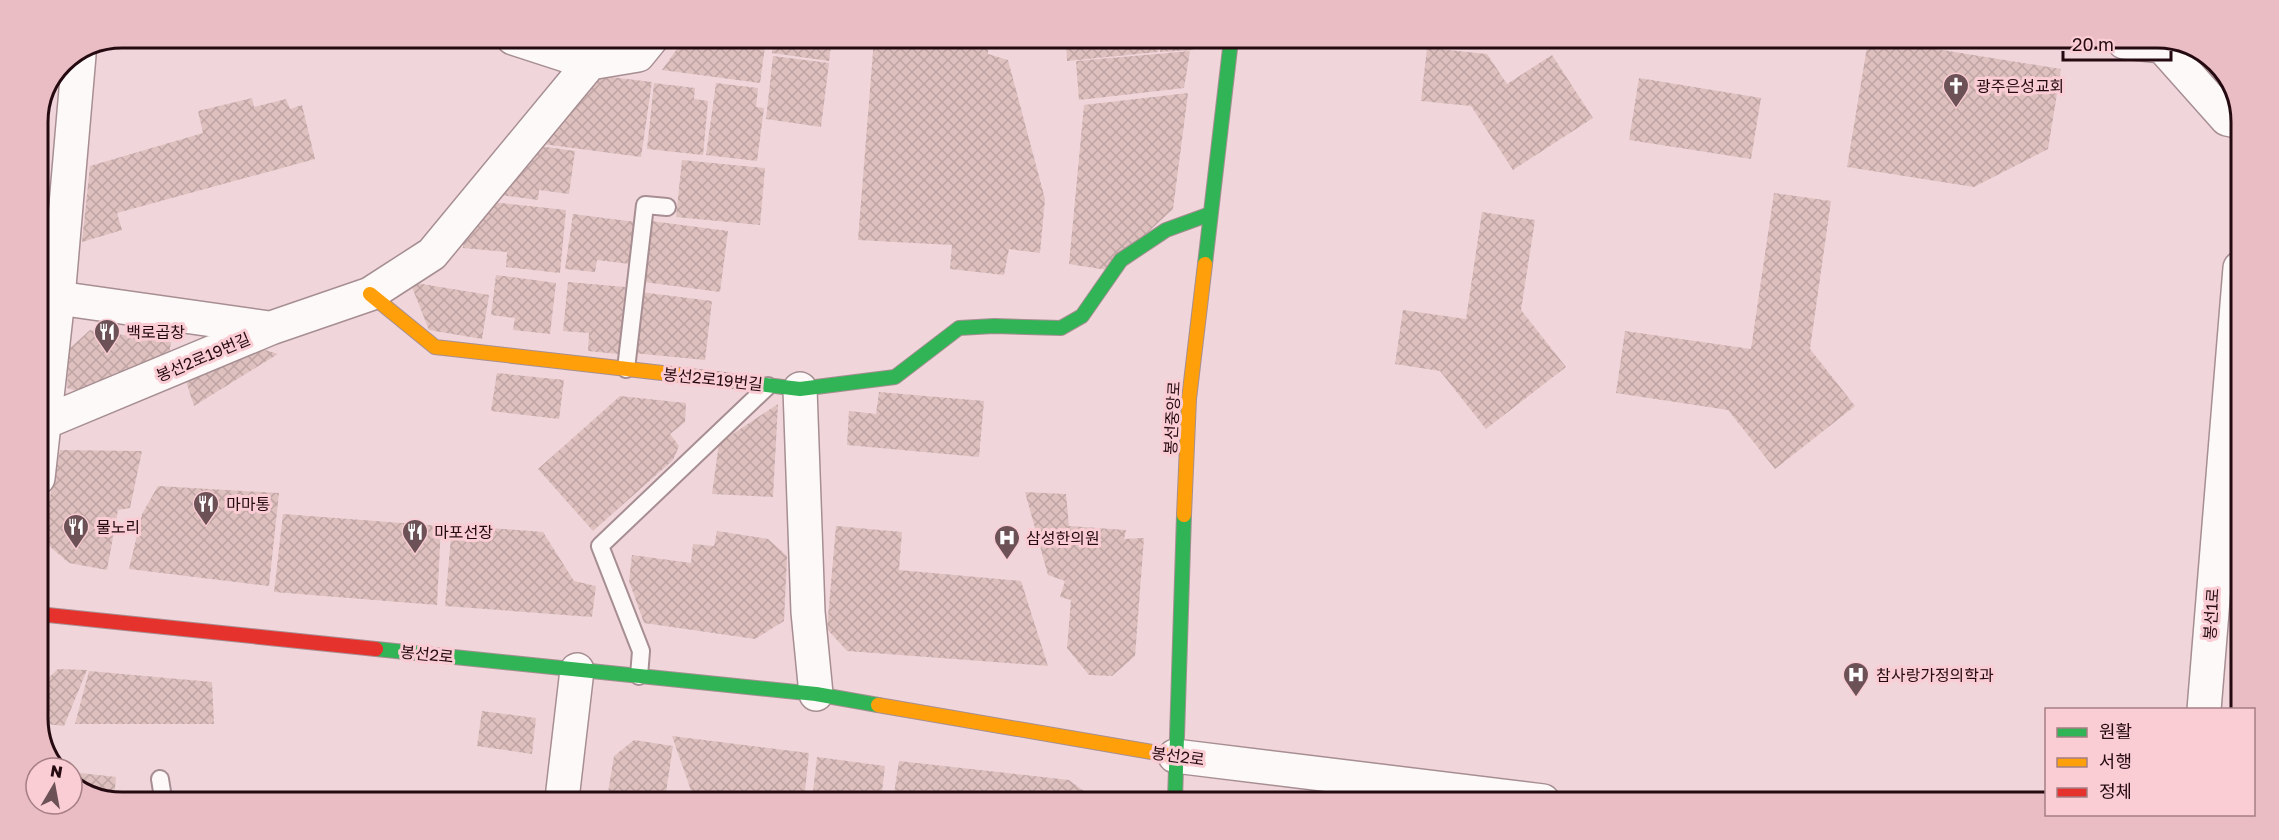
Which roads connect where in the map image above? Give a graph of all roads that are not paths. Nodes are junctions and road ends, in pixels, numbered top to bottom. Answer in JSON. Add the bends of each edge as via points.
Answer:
{"nodes":[{"id":1,"x":544,"y":48,"type":"edge"},
{"id":2,"x":644,"y":48,"type":"edge"},
{"id":3,"x":1230,"y":48,"type":"edge"},
{"id":4,"x":2165,"y":49,"type":"edge"},
{"id":5,"x":78,"y":63,"type":"edge"},
{"id":6,"x":590,"y":63,"type":"junction"},
{"id":7,"x":2231,"y":120,"type":"edge"},
{"id":8,"x":667,"y":207,"type":"dead end"},
{"id":9,"x":1209,"y":214,"type":"junction"},
{"id":10,"x":370,"y":294,"type":"junction"},
{"id":11,"x":58,"y":298,"type":"junction"},
{"id":12,"x":271,"y":328,"type":"junction"},
{"id":13,"x":48,"y":368,"type":"edge"},
{"id":14,"x":626,"y":369,"type":"junction"},
{"id":15,"x":768,"y":385,"type":"junction"},
{"id":16,"x":800,"y":389,"type":"junction"},
{"id":17,"x":48,"y":421,"type":"edge"},
{"id":18,"x":2231,"y":468,"type":"edge"},
{"id":19,"x":2227,"y":557,"type":"edge"},
{"id":20,"x":48,"y":615,"type":"edge"},
{"id":21,"x":577,"y":670,"type":"junction"},
{"id":22,"x":639,"y":676,"type":"junction"},
{"id":23,"x":816,"y":694,"type":"junction"},
{"id":24,"x":2204,"y":708,"type":"edge"},
{"id":25,"x":1175,"y":756,"type":"junction"},
{"id":26,"x":160,"y":779,"type":"dead end"},
{"id":27,"x":163,"y":792,"type":"edge"},
{"id":28,"x":563,"y":792,"type":"edge"},
{"id":29,"x":1175,"y":792,"type":"edge"},
{"id":30,"x":1469,"y":792,"type":"edge"}],
"edges":[{"from":1,"to":6,"type":"street"},
{"from":2,"to":6,"type":"street","via":[[638,55]]},
{"from":3,"to":9,"type":"street","name":"봉선중앙로"},
{"from":4,"to":7,"type":"street"},
{"from":5,"to":11,"type":"street"},
{"from":6,"to":10,"type":"street","name":"봉선2로19번길","via":[[432,254]]},
{"from":8,"to":14,"type":"lane","via":[[645,205]]},
{"from":9,"to":16,"type":"street","name":"봉선2로19번길","via":[[1166,230],[1121,260],[1082,316],[1061,328],[959,328],[895,377]]},
{"from":9,"to":25,"type":"street","name":"봉선중앙로","via":[[1189,399]]},
{"from":10,"to":12,"type":"street","name":"봉선2로19번길"},
{"from":10,"to":14,"type":"street","name":"봉선2로19번길","via":[[435,347]]},
{"from":11,"to":12,"type":"street"},
{"from":11,"to":13,"type":"street"},
{"from":12,"to":17,"type":"street","name":"봉선2로19번길"},
{"from":14,"to":15,"type":"street","name":"봉선2로19번길"},
{"from":15,"to":16,"type":"street","name":"봉선2로19번길"},
{"from":15,"to":22,"type":"lane","via":[[600,546],[641,651]]},
{"from":16,"to":23,"type":"street","via":[[808,612]]},
{"from":18,"to":19,"type":"street","name":"봉선1로"},
{"from":19,"to":24,"type":"street","name":"봉선1로"},
{"from":20,"to":21,"type":"street","name":"봉선2로"},
{"from":21,"to":22,"type":"street","name":"봉선2로"},
{"from":21,"to":28,"type":"street"},
{"from":22,"to":23,"type":"street","name":"봉선2로"},
{"from":23,"to":25,"type":"street","name":"봉선2로"},
{"from":25,"to":29,"type":"street","name":"봉선중앙로"},
{"from":25,"to":30,"type":"street","name":"봉선2로"},
{"from":26,"to":27,"type":"lane"}]}
